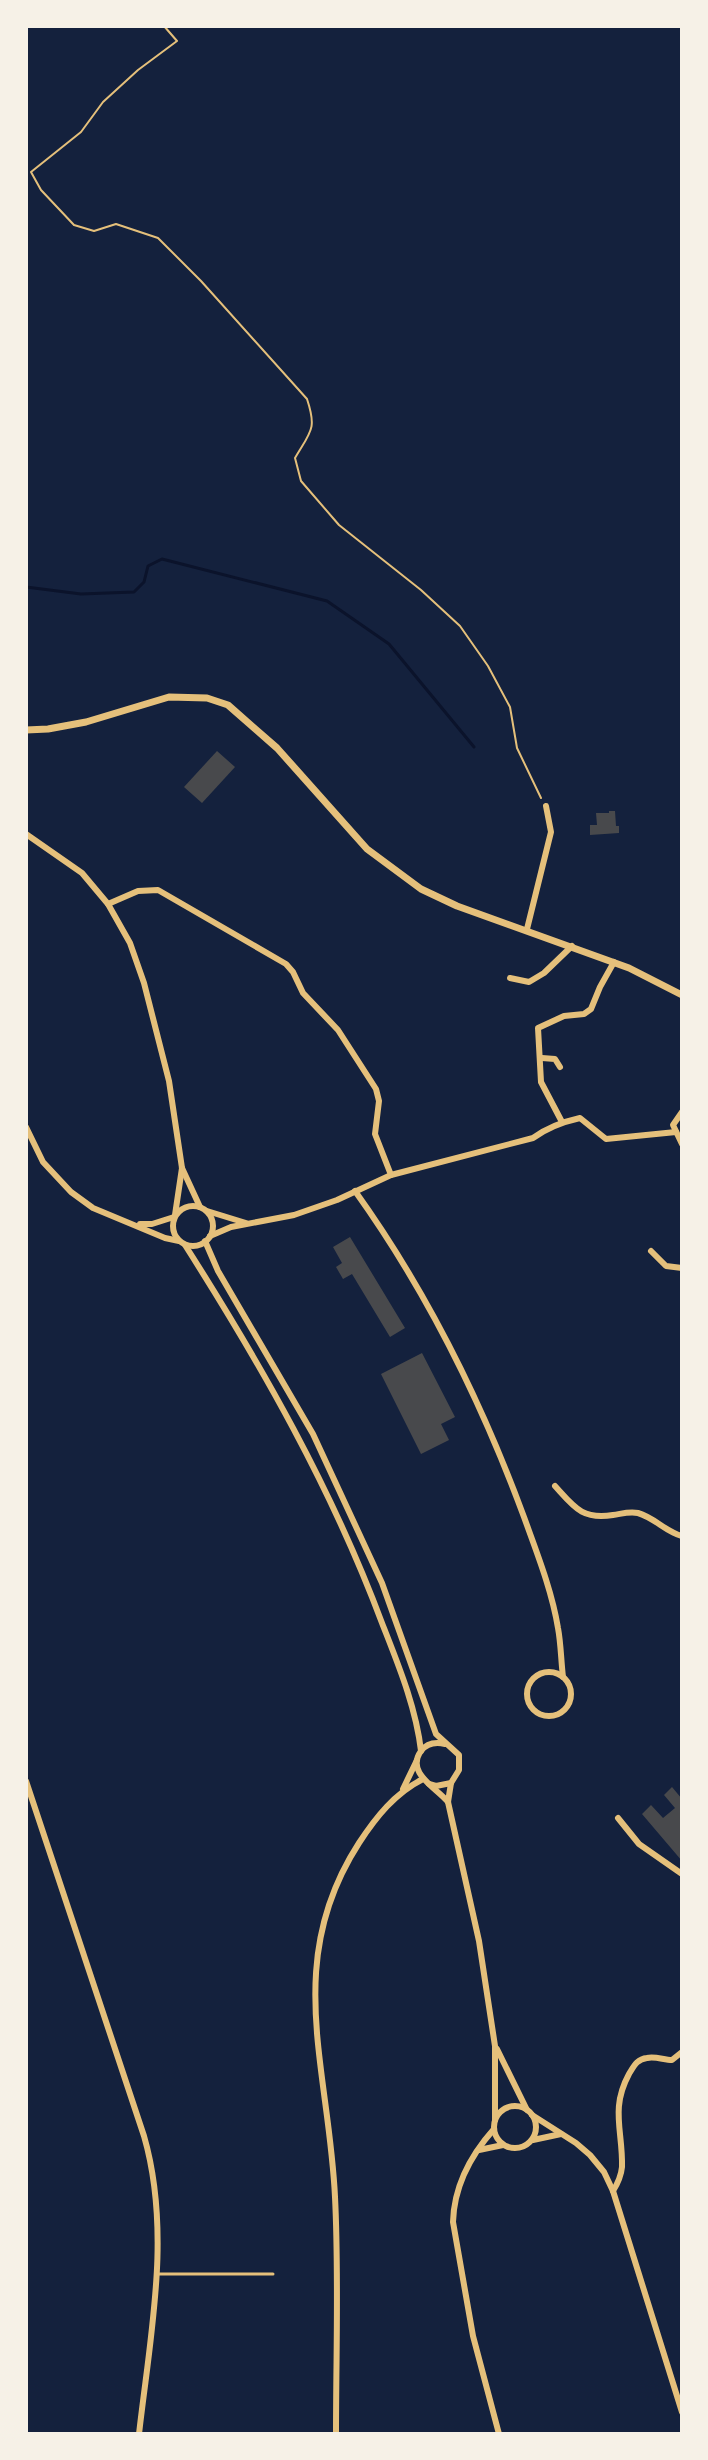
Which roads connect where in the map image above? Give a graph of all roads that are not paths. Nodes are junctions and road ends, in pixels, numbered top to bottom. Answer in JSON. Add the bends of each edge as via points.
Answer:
{"nodes":[{"id":1,"x":26,"y":730,"type":"edge"},
{"id":2,"x":546,"y":806,"type":"road end"},
{"id":3,"x":26,"y":834,"type":"edge"},
{"id":4,"x":108,"y":904,"type":"junction"},
{"id":5,"x":527,"y":929,"type":"junction"},
{"id":6,"x":572,"y":946,"type":"junction"},
{"id":7,"x":614,"y":962,"type":"junction"},
{"id":8,"x":510,"y":978,"type":"dead end"},
{"id":9,"x":682,"y":995,"type":"edge"},
{"id":10,"x":542,"y":1058,"type":"junction"},
{"id":11,"x":560,"y":1067,"type":"dead end"},
{"id":12,"x":682,"y":1112,"type":"edge"},
{"id":13,"x":562,"y":1122,"type":"junction"},
{"id":14,"x":26,"y":1127,"type":"edge"},
{"id":15,"x":676,"y":1132,"type":"junction"},
{"id":16,"x":682,"y":1144,"type":"edge"},
{"id":17,"x":182,"y":1168,"type":"junction"},
{"id":18,"x":391,"y":1175,"type":"junction"},
{"id":19,"x":355,"y":1191,"type":"junction"},
{"id":20,"x":203,"y":1209,"type":"junction"},
{"id":21,"x":175,"y":1216,"type":"junction"},
{"id":22,"x":249,"y":1223,"type":"junction"},
{"id":23,"x":137,"y":1224,"type":"junction"},
{"id":24,"x":208,"y":1239,"type":"junction"},
{"id":25,"x":182,"y":1243,"type":"junction"},
{"id":26,"x":651,"y":1251,"type":"dead end"},
{"id":27,"x":682,"y":1268,"type":"edge"},
{"id":28,"x":555,"y":1486,"type":"dead end"},
{"id":29,"x":682,"y":1536,"type":"edge"},
{"id":30,"x":560,"y":1657,"type":"junction"},
{"id":31,"x":549,"y":1673,"type":"junction"},
{"id":32,"x":563,"y":1677,"type":"junction"},
{"id":33,"x":448,"y":1745,"type":"junction"},
{"id":34,"x":419,"y":1755,"type":"junction"},
{"id":35,"x":26,"y":1781,"type":"edge"},
{"id":36,"x":426,"y":1782,"type":"junction"},
{"id":37,"x":451,"y":1783,"type":"junction"},
{"id":38,"x":403,"y":1789,"type":"junction"},
{"id":39,"x":448,"y":1802,"type":"junction"},
{"id":40,"x":618,"y":1818,"type":"dead end"},
{"id":41,"x":682,"y":1874,"type":"edge"},
{"id":42,"x":495,"y":2046,"type":"junction"},
{"id":43,"x":682,"y":2052,"type":"edge"},
{"id":44,"x":530,"y":2113,"type":"junction"},
{"id":45,"x":495,"y":2120,"type":"junction"},
{"id":46,"x":494,"y":2129,"type":"junction"},
{"id":47,"x":561,"y":2134,"type":"junction"},
{"id":48,"x":531,"y":2140,"type":"junction"},
{"id":49,"x":503,"y":2145,"type":"junction"},
{"id":50,"x":479,"y":2150,"type":"junction"},
{"id":51,"x":613,"y":2191,"type":"junction"},
{"id":52,"x":157,"y":2274,"type":"junction"},
{"id":53,"x":273,"y":2274,"type":"dead end"},
{"id":54,"x":682,"y":2412,"type":"edge"},
{"id":55,"x":139,"y":2434,"type":"edge"},
{"id":56,"x":336,"y":2434,"type":"edge"},
{"id":57,"x":499,"y":2434,"type":"edge"}],
"edges":[{"from":1,"to":5,"type":"street","via":[[86,722],[169,697],[207,698],[228,705],[277,748],[384,863],[457,906]]},
{"from":2,"to":5,"type":"street","via":[[551,832]]},
{"from":3,"to":4,"type":"street","via":[[82,873]]},
{"from":4,"to":17,"type":"street","via":[[144,983],[169,1081]]},
{"from":4,"to":18,"type":"street","via":[[138,891],[158,890],[286,964],[376,1089],[375,1134]]},
{"from":5,"to":6,"type":"street"},
{"from":6,"to":7,"type":"street"},
{"from":6,"to":8,"type":"street","via":[[529,982]]},
{"from":7,"to":9,"type":"street"},
{"from":7,"to":10,"type":"street","via":[[591,1009],[538,1028]]},
{"from":10,"to":11,"type":"street","via":[[555,1059]]},
{"from":10,"to":13,"type":"street","via":[[541,1082]]},
{"from":12,"to":15,"type":"street","via":[[673,1125]]},
{"from":13,"to":15,"type":"street","via":[[580,1118],[606,1139]]},
{"from":13,"to":18,"type":"street","via":[[533,1138]]},
{"from":14,"to":23,"type":"street","via":[[43,1162],[71,1192],[93,1208]]},
{"from":15,"to":16,"type":"street"},
{"from":17,"to":20,"type":"street"},
{"from":17,"to":21,"type":"street"},
{"from":18,"to":19,"type":"street"},
{"from":19,"to":22,"type":"street","via":[[294,1215]]},
{"from":19,"to":30,"type":"street","via":[[409,1275],[487,1427],[551,1597]]},
{"from":20,"to":21,"type":"street","via":[[186,1206]]},
{"from":20,"to":22,"type":"street"},
{"from":20,"to":24,"type":"street","via":[[213,1222]]},
{"from":21,"to":23,"type":"street"},
{"from":21,"to":25,"type":"street","via":[[173,1229]]},
{"from":22,"to":24,"type":"street"},
{"from":23,"to":25,"type":"street"},
{"from":24,"to":25,"type":"street","via":[[192,1246]]},
{"from":24,"to":33,"type":"street","via":[[212,1261],[313,1434],[382,1583],[436,1734]]},
{"from":25,"to":34,"type":"street","via":[[269,1381],[329,1496],[393,1652],[415,1719]]},
{"from":26,"to":27,"type":"street","via":[[666,1266]]},
{"from":28,"to":29,"type":"street","via":[[582,1514],[635,1513]]},
{"from":30,"to":31,"type":"street"},
{"from":30,"to":32,"type":"street"},
{"from":31,"to":32,"type":"street"},
{"from":31,"to":32,"type":"street","via":[[535,1678],[528,1691],[531,1706],[543,1715],[557,1714],[568,1705],[571,1690]]},
{"from":33,"to":34,"type":"street","via":[[433,1743]]},
{"from":33,"to":37,"type":"street","via":[[460,1763]]},
{"from":34,"to":36,"type":"street","via":[[418,1773]]},
{"from":34,"to":38,"type":"street"},
{"from":35,"to":52,"type":"street","via":[[152,2163]]},
{"from":36,"to":37,"type":"street"},
{"from":36,"to":38,"type":"street"},
{"from":36,"to":39,"type":"street"},
{"from":37,"to":39,"type":"street"},
{"from":38,"to":56,"type":"street","via":[[367,1832],[339,1879],[322,1926],[314,1980],[335,2199]]},
{"from":39,"to":42,"type":"street","via":[[479,1941]]},
{"from":40,"to":41,"type":"street","via":[[639,1844]]},
{"from":42,"to":44,"type":"street"},
{"from":42,"to":45,"type":"street"},
{"from":43,"to":51,"type":"street","via":[[672,2060],[645,2057],[628,2077],[619,2098],[622,2163]]},
{"from":44,"to":45,"type":"street","via":[[508,2107]]},
{"from":44,"to":47,"type":"street"},
{"from":44,"to":48,"type":"street","via":[[536,2128]]},
{"from":45,"to":46,"type":"street"},
{"from":46,"to":49,"type":"street"},
{"from":46,"to":50,"type":"street"},
{"from":47,"to":48,"type":"street"},
{"from":47,"to":51,"type":"street","via":[[590,2155]]},
{"from":48,"to":49,"type":"street","via":[[515,2149]]},
{"from":49,"to":50,"type":"street"},
{"from":50,"to":57,"type":"street","via":[[461,2179],[453,2222],[473,2336]]},
{"from":51,"to":54,"type":"street"},
{"from":52,"to":53,"type":"lane"},
{"from":52,"to":55,"type":"street"}]}
